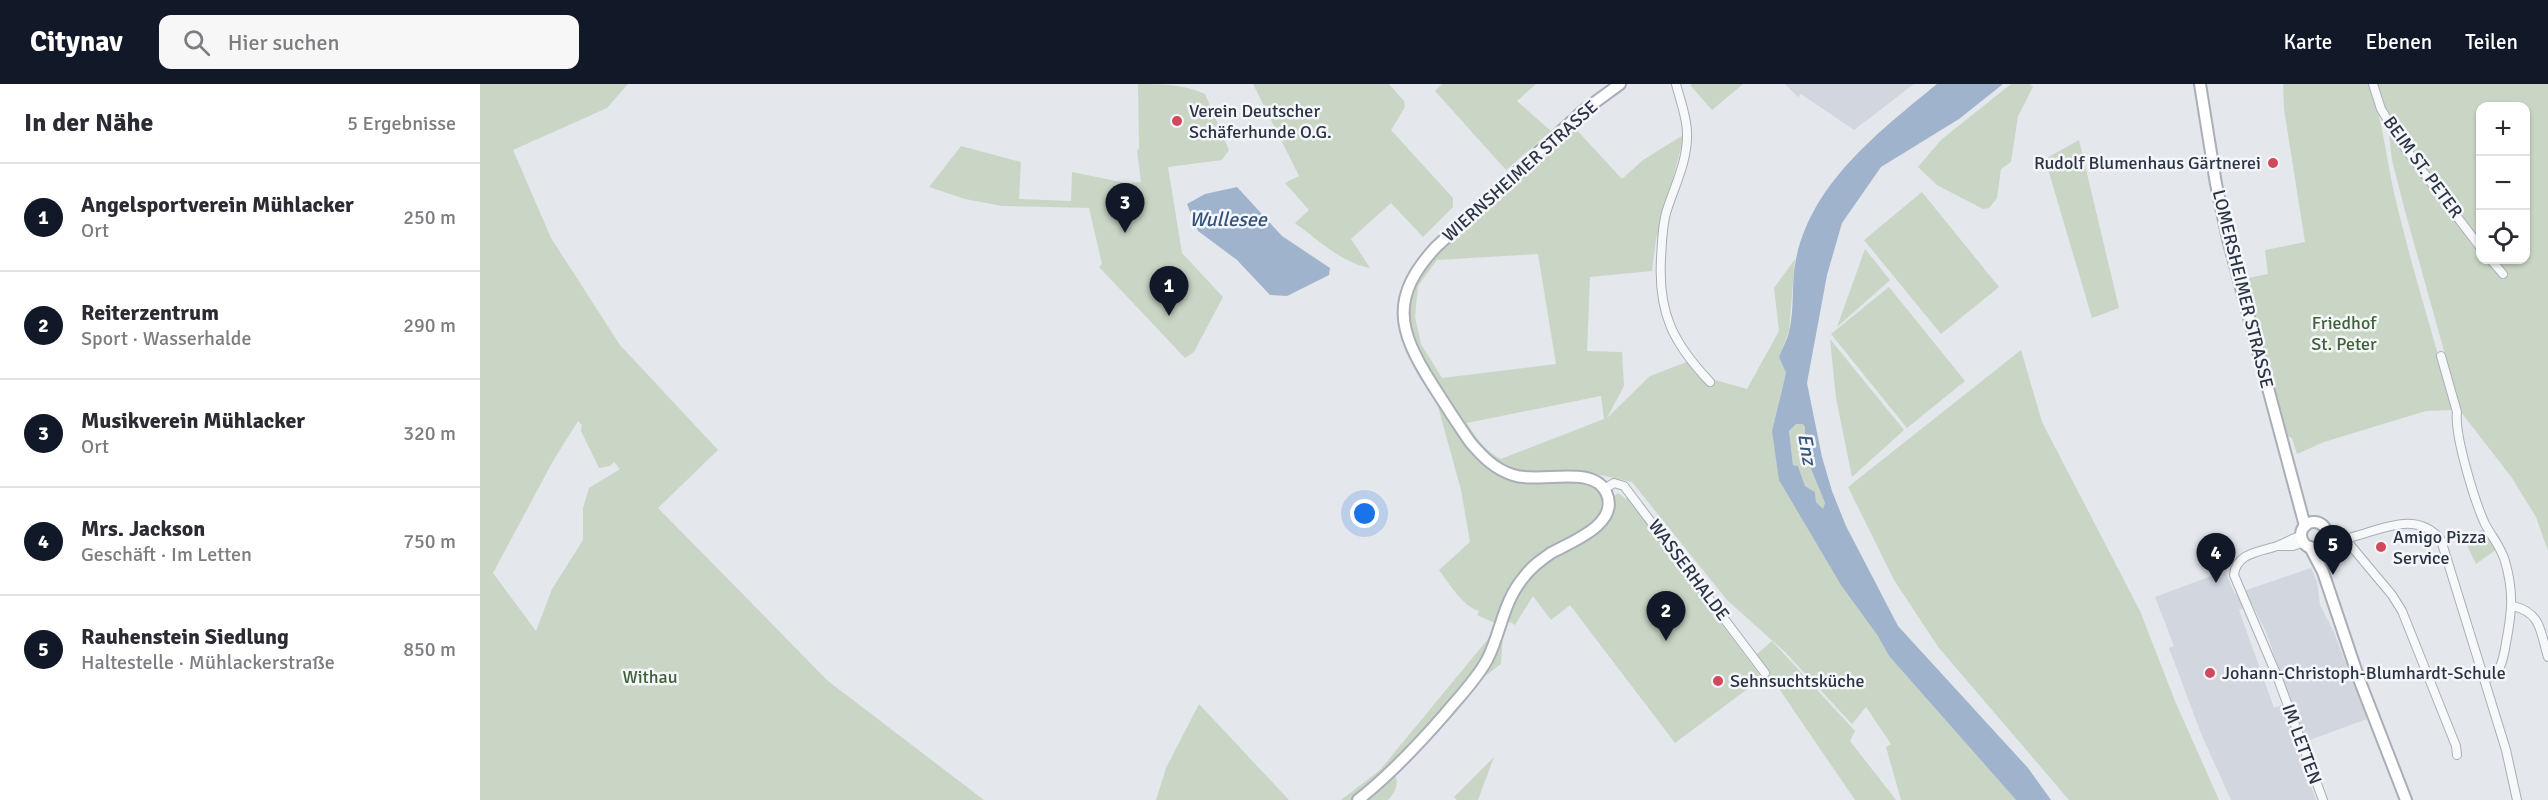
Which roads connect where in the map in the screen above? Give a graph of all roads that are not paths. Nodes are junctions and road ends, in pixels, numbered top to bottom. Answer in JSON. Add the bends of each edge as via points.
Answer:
{"nodes":[{"id":1,"x":1620,"y":84,"type":"edge"},
{"id":2,"x":1676,"y":84,"type":"edge"},
{"id":3,"x":2200,"y":84,"type":"edge"},
{"id":4,"x":2373,"y":84,"type":"edge"},
{"id":5,"x":2476,"y":240,"type":"edge"},
{"id":6,"x":2494,"y":264,"type":"edge"},
{"id":7,"x":2503,"y":274,"type":"dead end"},
{"id":8,"x":2441,"y":356,"type":"dead end"},
{"id":9,"x":1710,"y":382,"type":"dead end"},
{"id":10,"x":1605,"y":489,"type":"junction"},
{"id":11,"x":2327,"y":534,"type":"junction"},
{"id":12,"x":2309,"y":536,"type":"junction"},
{"id":13,"x":2346,"y":540,"type":"junction"},
{"id":14,"x":2513,"y":606,"type":"junction"},
{"id":15,"x":2548,"y":657,"type":"edge"},
{"id":16,"x":1765,"y":673,"type":"dead end"},
{"id":17,"x":2484,"y":679,"type":"junction"},
{"id":18,"x":2457,"y":755,"type":"dead end"},
{"id":19,"x":1358,"y":800,"type":"edge"},
{"id":20,"x":2323,"y":800,"type":"edge"},
{"id":21,"x":2406,"y":800,"type":"edge"},
{"id":22,"x":2517,"y":800,"type":"edge"}],
"edges":[{"from":1,"to":10,"type":"main road","name":"WIERNSHEIMER STRASSE","via":[[1583,111],[1424,260],[1413,278],[1403,316],[1406,337],[1420,366],[1470,442],[1489,463],[1514,475],[1541,479],[1582,476],[1594,479]]},
{"from":2,"to":9,"type":"street","via":[[1688,135],[1662,232],[1661,301],[1678,344]]},
{"from":3,"to":12,"type":"main road","name":"LOMERSHEIMER STRASSE","via":[[2228,239]]},
{"from":4,"to":5,"type":"street","name":"BEIM ST. PETER","via":[[2381,109],[2405,148]]},
{"from":6,"to":7,"type":"street"},
{"from":8,"to":14,"type":"street","via":[[2475,495],[2505,562]]},
{"from":10,"to":16,"type":"street","name":"WASSERHALDE","via":[[1614,483],[1624,486]]},
{"from":10,"to":19,"type":"main road","via":[[1608,502],[1602,521],[1529,570],[1509,599],[1478,676],[1395,769]]},
{"from":11,"to":12,"type":"main road","via":[[2326,541]]},
{"from":11,"to":12,"type":"main road","via":[[2324,527]]},
{"from":11,"to":13,"type":"street"},
{"from":12,"to":20,"type":"street","name":"IM LETTEN","via":[[2248,555],[2239,561],[2234,575]]},
{"from":12,"to":21,"type":"main road"},
{"from":13,"to":17,"type":"street","via":[[2406,523],[2418,523],[2434,531],[2444,548]]},
{"from":13,"to":18,"type":"street","via":[[2402,611]]},
{"from":14,"to":15,"type":"street","via":[[2526,609],[2535,617]]},
{"from":14,"to":17,"type":"street","via":[[2503,663]]},
{"from":17,"to":22,"type":"street"}]}
